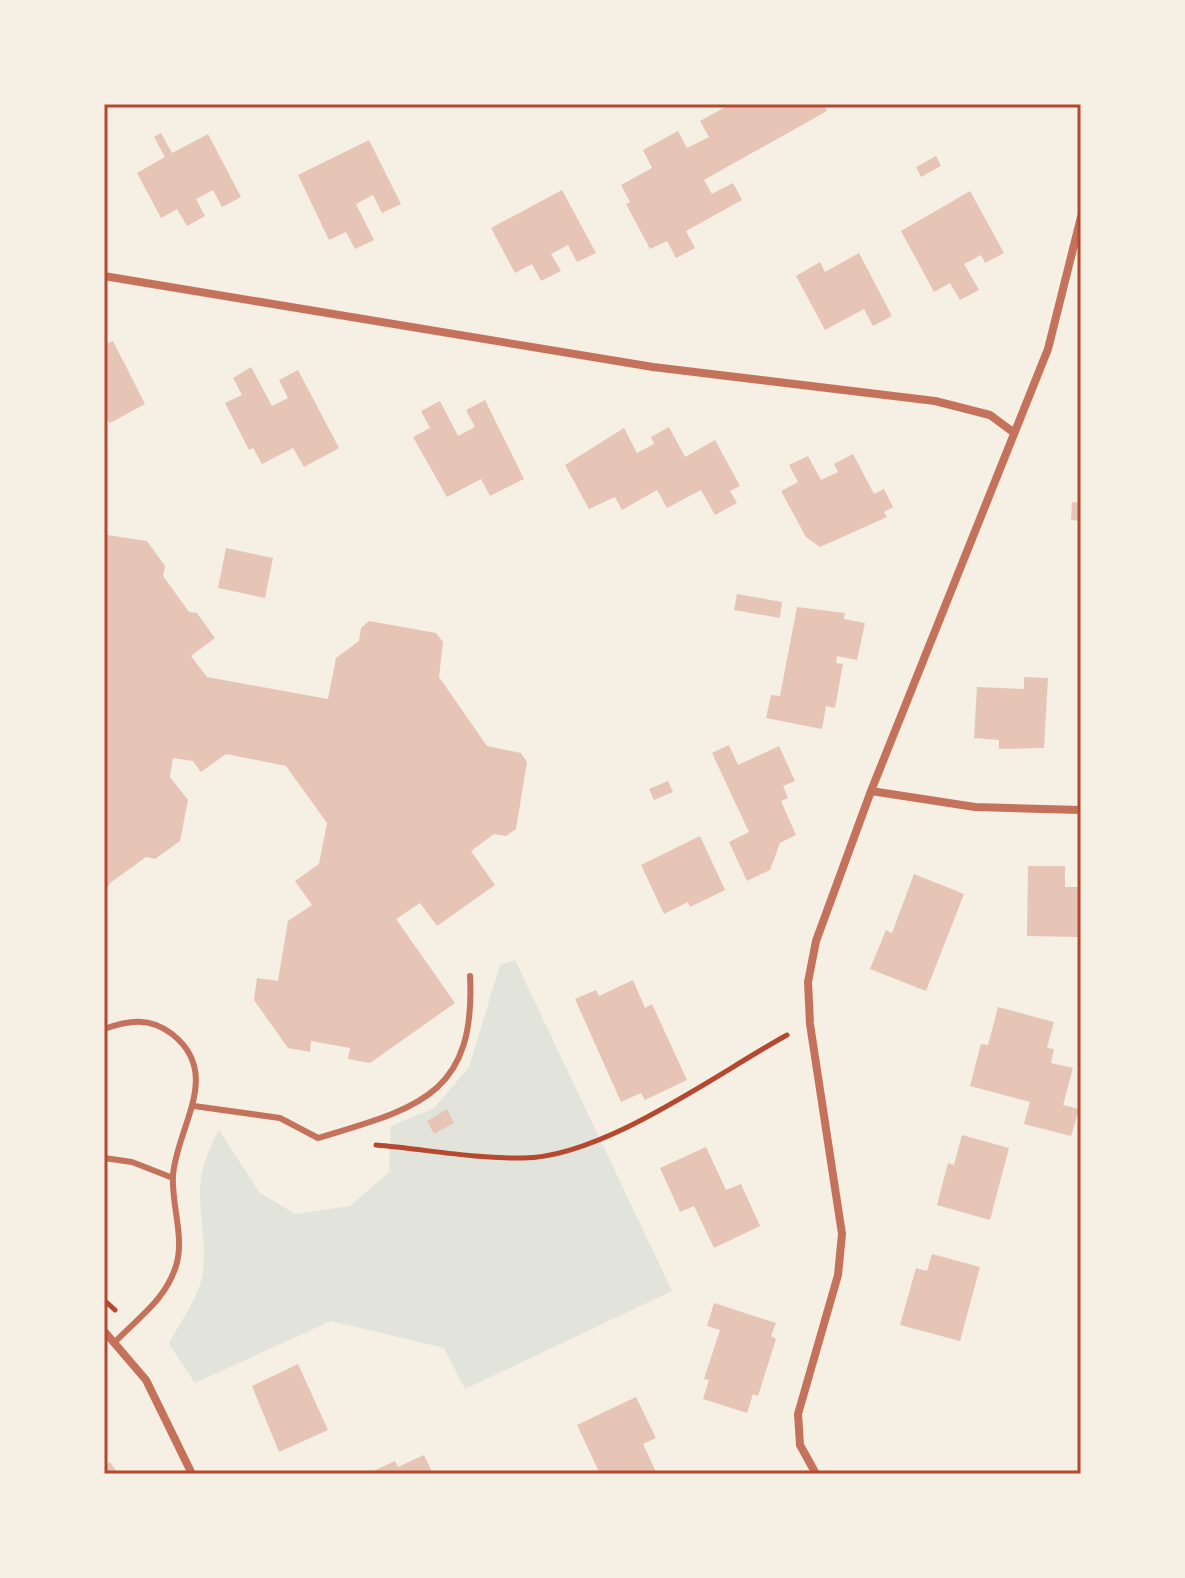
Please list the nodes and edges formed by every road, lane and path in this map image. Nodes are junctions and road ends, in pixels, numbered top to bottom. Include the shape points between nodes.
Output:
1 (1081, 217) edge
2 (104, 276) edge
3 (1013, 432) junction
4 (871, 791) junction
5 (1081, 810) edge
6 (470, 976) dead end
7 (810, 1024) junction
8 (104, 1029) edge
9 (194, 1106) junction
10 (366, 1144) dead end
11 (104, 1158) edge
12 (173, 1178) junction
13 (104, 1331) edge
14 (116, 1341) junction
15 (192, 1474) edge
16 (816, 1474) edge

1 - 3 street via 1048,349
2 - 3 street via 653,367 935,401 990,415
3 - 4 street
4 - 5 street via 975,807
4 - 7 street via 816,941 808,982
6 - 9 lane via 472,1012 459,1064 431,1094 405,1109 318,1138 280,1118
7 - 10 path via 739,1061 696,1091 560,1153 523,1158
7 - 16 street via 842,1234 838,1275 798,1414 800,1445
8 - 9 lane via 144,1020 186,1045 197,1070
9 - 12 lane via 176,1151
11 - 12 lane
12 - 14 lane via 177,1264 151,1310
13 - 14 street
14 - 15 street via 146,1380

